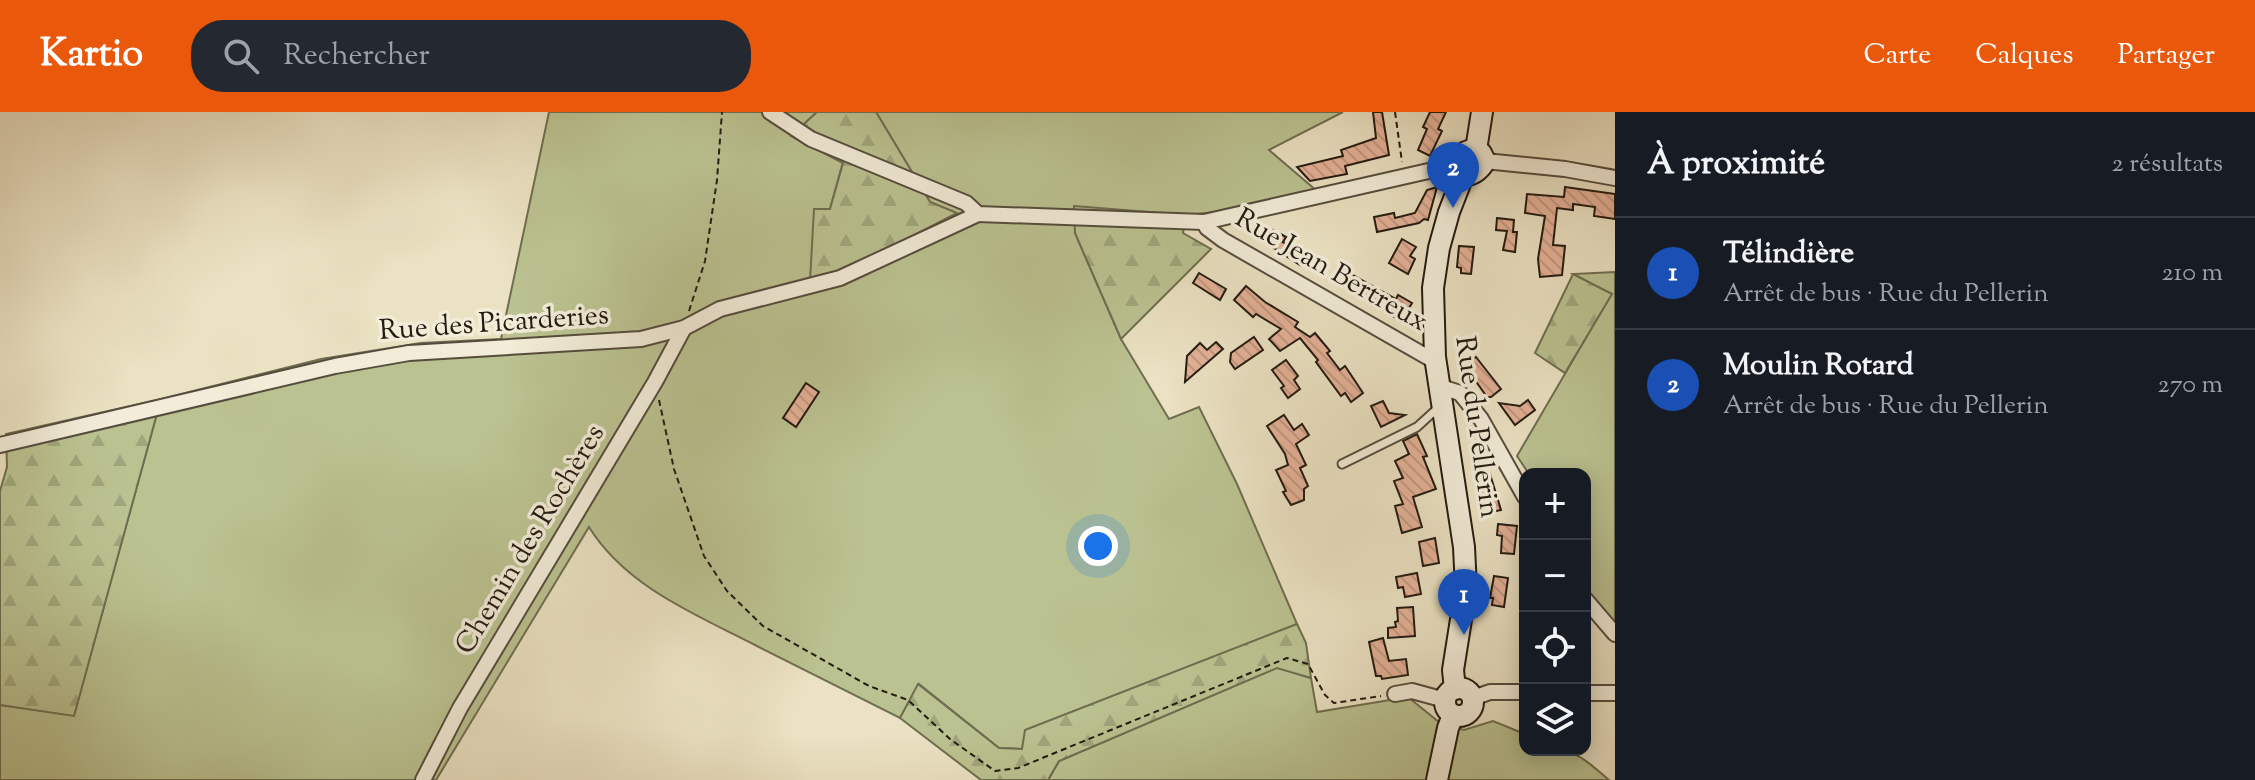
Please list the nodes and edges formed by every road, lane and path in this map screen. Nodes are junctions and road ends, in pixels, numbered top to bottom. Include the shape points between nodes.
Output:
1 (722, 112) edge
2 (770, 112) edge
3 (1395, 112) edge
4 (1482, 112) edge
5 (1480, 155) junction
6 (1459, 171) junction
7 (1404, 178) junction
8 (1615, 178) edge
9 (978, 214) junction
10 (1204, 222) junction
11 (684, 328) junction
12 (1435, 357) junction
13 (655, 382) junction
14 (1442, 395) junction
15 (0, 445) edge
16 (1342, 464) dead end
17 (1519, 486) edge
18 (1591, 606) edge
19 (1615, 634) edge
20 (1519, 692) edge
21 (1591, 693) edge
22 (1615, 693) edge
23 (1395, 694) joint
24 (1457, 700) junction
25 (423, 780) edge
26 (1437, 780) edge

1 - 11 path via 705,261
2 - 9 street via 811,139 966,203
3 - 7 path
4 - 5 main road
5 - 6 main road via 1481,168 1471,175
5 - 8 street
6 - 7 street
6 - 12 main road, Rue du Pellerin via 1433,288
7 - 10 street
9 - 10 street
9 - 11 street, Rue des Picarderies via 840,278 720,309
10 - 12 street, Rue Jean Bertreux via 1223,240
11 - 13 street, Chemin des Rochères
11 - 15 street, Rue des Picarderies via 641,339 409,353
12 - 14 main road, Rue du Pellerin
13 - 23 path via 674,469 704,556 727,591 763,626 869,686 908,700 995,771 1018,768 1287,658 1308,664 1334,703
13 - 25 street, Chemin des Rochères via 460,708
14 - 16 lane via 1417,427
14 - 17 street via 1460,393
14 - 24 main road, Rue du Pellerin via 1464,547 1466,588 1453,670
18 - 19 street
20 - 24 street
21 - 22 street
23 - 24 street via 1412,691
24 - 26 main road, Rue du Pellerin

